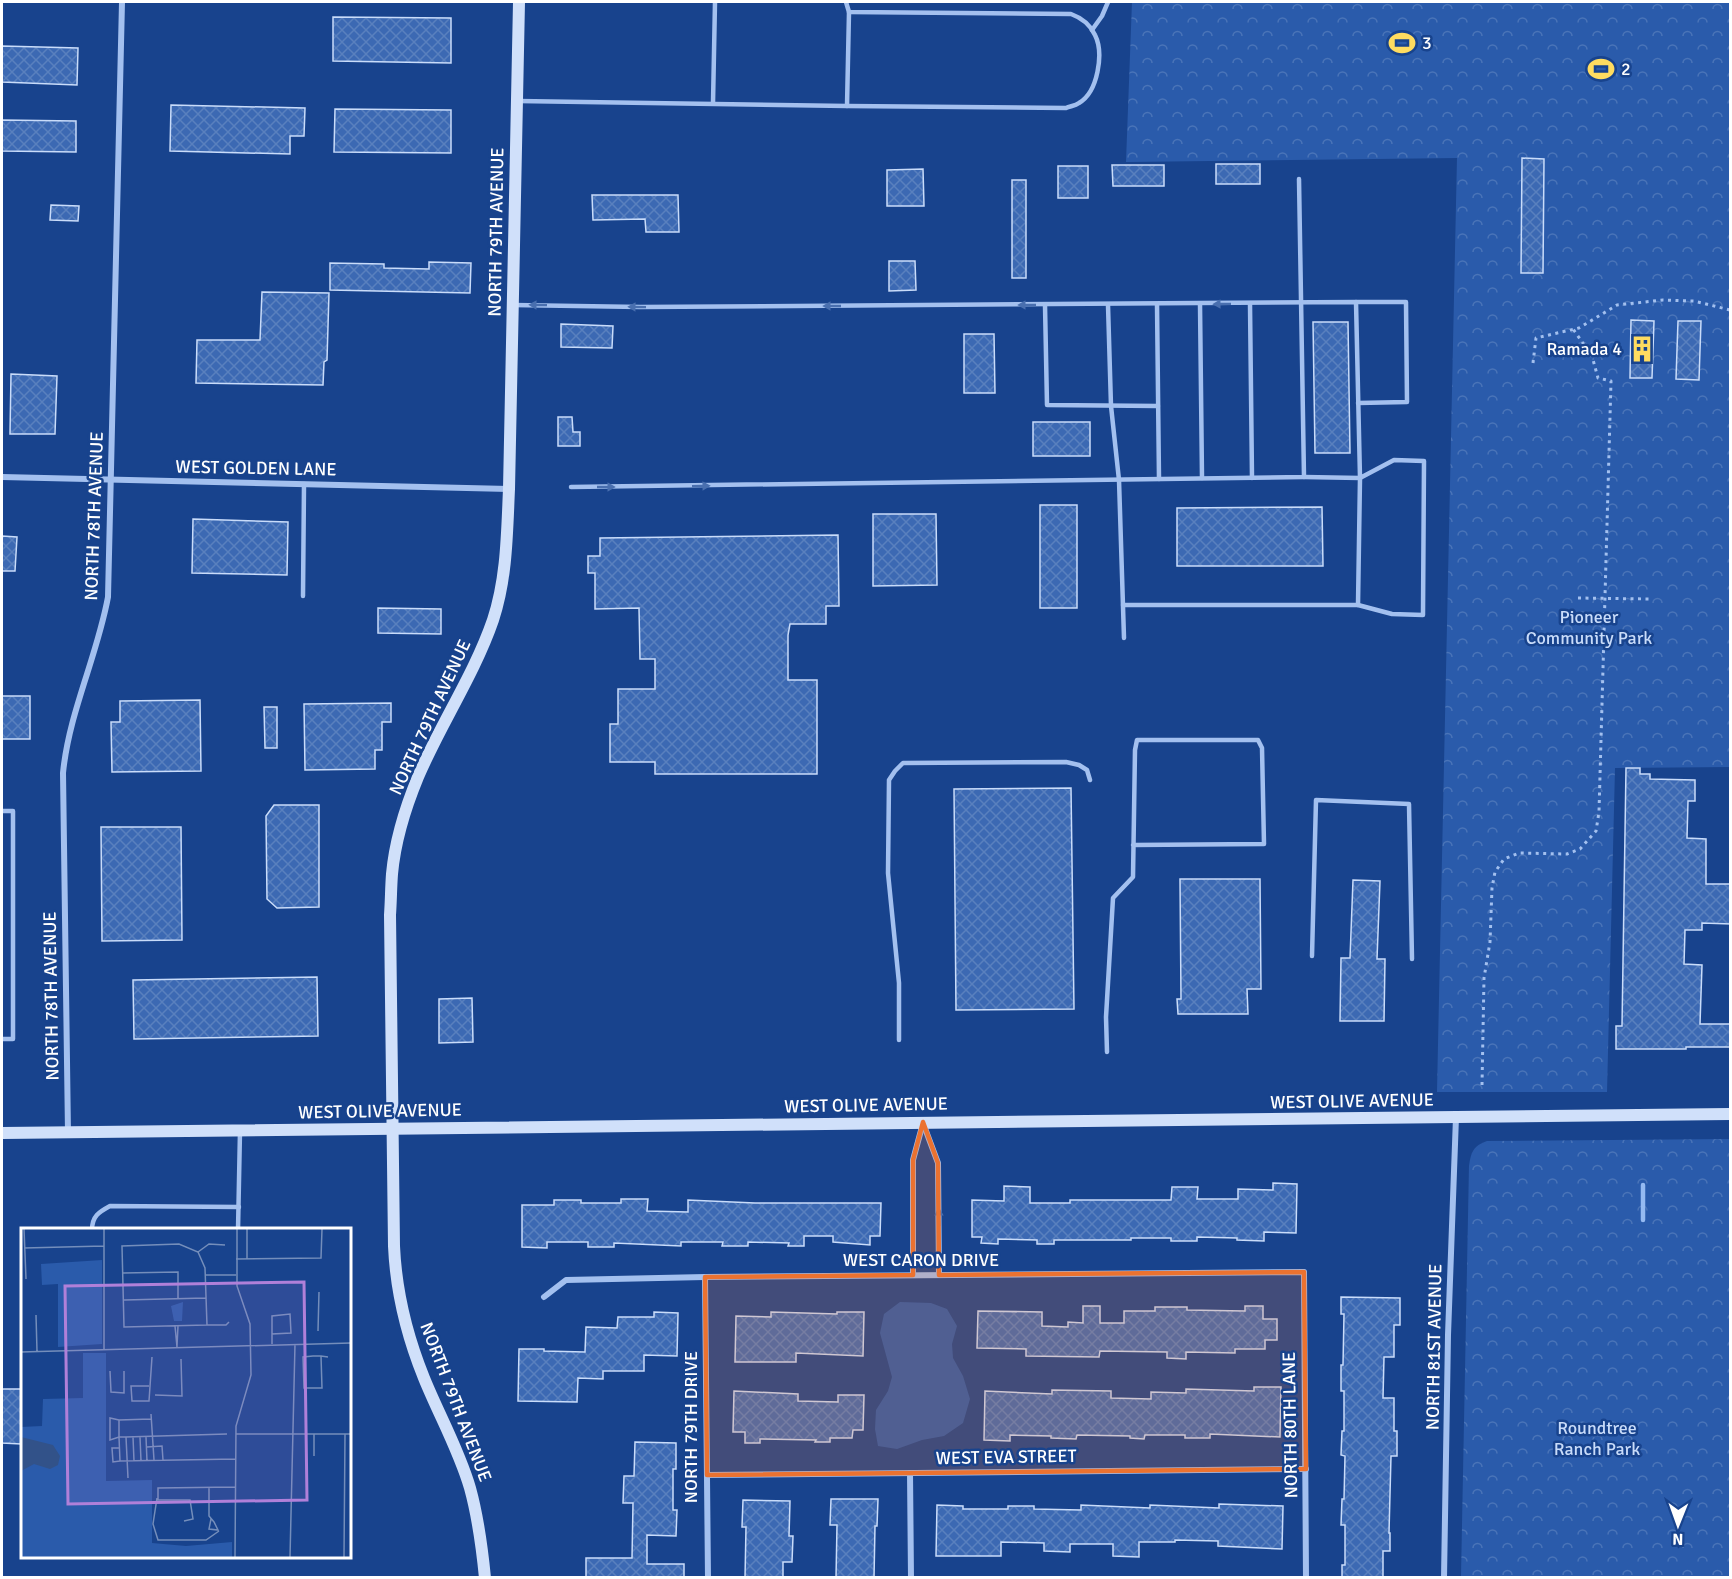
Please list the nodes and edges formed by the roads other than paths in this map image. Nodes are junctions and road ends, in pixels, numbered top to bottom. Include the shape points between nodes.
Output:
1 (122, 2) edge
2 (519, 2) edge
3 (715, 2) edge
4 (846, 2) edge
5 (1108, 2) edge
6 (849, 12) junction
7 (1092, 30) junction
8 (517, 101) junction
9 (713, 103) junction
10 (847, 106) junction
11 (1299, 179) dead end
12 (1356, 302) junction
13 (1301, 303) junction
14 (1108, 304) junction
15 (1157, 304) junction
16 (1200, 304) junction
17 (1250, 304) junction
18 (513, 305) junction
19 (1045, 305) junction
20 (1358, 402) junction
21 (1111, 406) junction
22 (1158, 406) junction
23 (2, 477) edge
24 (1304, 477) junction
25 (1202, 478) junction
26 (1252, 478) junction
27 (1360, 478) junction
28 (1159, 479) junction
29 (111, 480) junction
30 (1119, 480) junction
31 (304, 484) junction
32 (571, 488) dead end
33 (509, 489) junction
34 (303, 596) dead end
35 (1123, 605) junction
36 (1358, 605) junction
37 (1124, 638) dead end
38 (1090, 780) dead end
39 (2, 811) edge
40 (1133, 845) junction
41 (1312, 956) dead end
42 (1412, 959) dead end
43 (2, 1039) edge
44 (899, 1040) dead end
45 (1107, 1052) dead end
46 (1731, 1114) edge
47 (1456, 1117) junction
48 (923, 1122) junction
49 (393, 1128) junction
50 (240, 1131) junction
51 (2, 1133) edge
52 (68, 1133) junction
53 (239, 1207) junction
54 (92, 1228) edge
55 (238, 1228) edge
56 (1304, 1272) joint
57 (913, 1275) junction
58 (939, 1275) junction
59 (705, 1277) junction
60 (544, 1298) dead end
61 (1306, 1469) junction
62 (910, 1473) junction
63 (707, 1475) junction
64 (485, 1578) edge
65 (708, 1578) edge
66 (911, 1578) edge
67 (1306, 1578) edge
68 (1444, 1578) edge

1 - 29 street, NORTH 78TH AVENUE
2 - 8 main road, NORTH 79TH AVENUE
3 - 9 lane
4 - 6 lane
5 - 7 lane
6 - 7 lane via 1071,14 1088,23
6 - 10 lane
7 - 10 lane via 1098,42 1098,75 1088,96 1066,108
8 - 9 lane
8 - 18 main road, NORTH 79TH AVENUE
9 - 10 lane
11 - 13 lane
12 - 13 lane
12 - 20 lane
12 - 20 lane via 1406,302 1407,402
13 - 17 lane
13 - 24 lane
14 - 15 lane
14 - 19 lane
14 - 21 lane
15 - 16 lane
15 - 22 lane
17 -> 16 lane
16 - 25 lane
17 - 26 lane
19 -> 18 lane
18 - 33 main road, NORTH 79TH AVENUE
19 - 21 lane via 1047,405
20 - 27 lane
21 - 22 lane
21 - 30 lane
22 - 28 lane
23 - 29 street, WEST GOLDEN LANE
24 - 26 lane
24 - 27 lane
25 - 26 lane
25 - 28 lane
27 - 36 lane
27 - 36 lane via 1394,460 1424,461 1423,615 1392,614
28 - 30 lane
29 - 31 street, WEST GOLDEN LANE
29 - 52 street, NORTH 78TH AVENUE via 108,597 70,726 63,773
32 -> 30 lane
30 - 35 lane
31 - 33 street, WEST GOLDEN LANE
31 - 34 lane
33 - 49 main road, NORTH 79TH AVENUE via 506,556 494,617 418,777 394,861 390,915
35 - 36 lane
35 - 37 lane
38 - 44 lane via 1087,770 1066,762 903,763 895,771 889,780 888,873
39 - 43 lane via 13,811 13,1039
40 - 40 lane via 1137,740 1258,740 1262,748 1264,844
40 - 45 lane via 1133,877 1113,898
41 - 42 lane via 1316,800 1409,804
46 - 47 main road, WEST OLIVE AVENUE
47 - 48 main road, WEST OLIVE AVENUE
47 - 68 street, NORTH 81ST AVENUE
48 - 49 main road, WEST OLIVE AVENUE
48 - 57 street via 913,1160
58 -> 48 street via 938,1163
49 - 50 main road, WEST OLIVE AVENUE
49 - 64 main road, NORTH 79TH AVENUE via 397,1281 411,1343 470,1488
50 - 52 main road, WEST OLIVE AVENUE
50 - 53 lane
51 - 52 main road, WEST OLIVE AVENUE
53 - 54 lane via 110,1206 98,1212
53 - 55 lane
56 - 58 street, WEST CARON DRIVE
56 - 61 street, NORTH 80TH LANE
57 - 58 street, WEST CARON DRIVE
57 - 59 street, WEST CARON DRIVE
59 - 60 street, WEST CARON DRIVE via 566,1280
59 - 63 street, NORTH 79TH DRIVE
61 - 62 street, WEST EVA STREET
61 - 67 street, NORTH 80TH LANE
62 - 63 street, WEST EVA STREET
62 - 66 street
63 - 65 street, NORTH 79TH DRIVE

